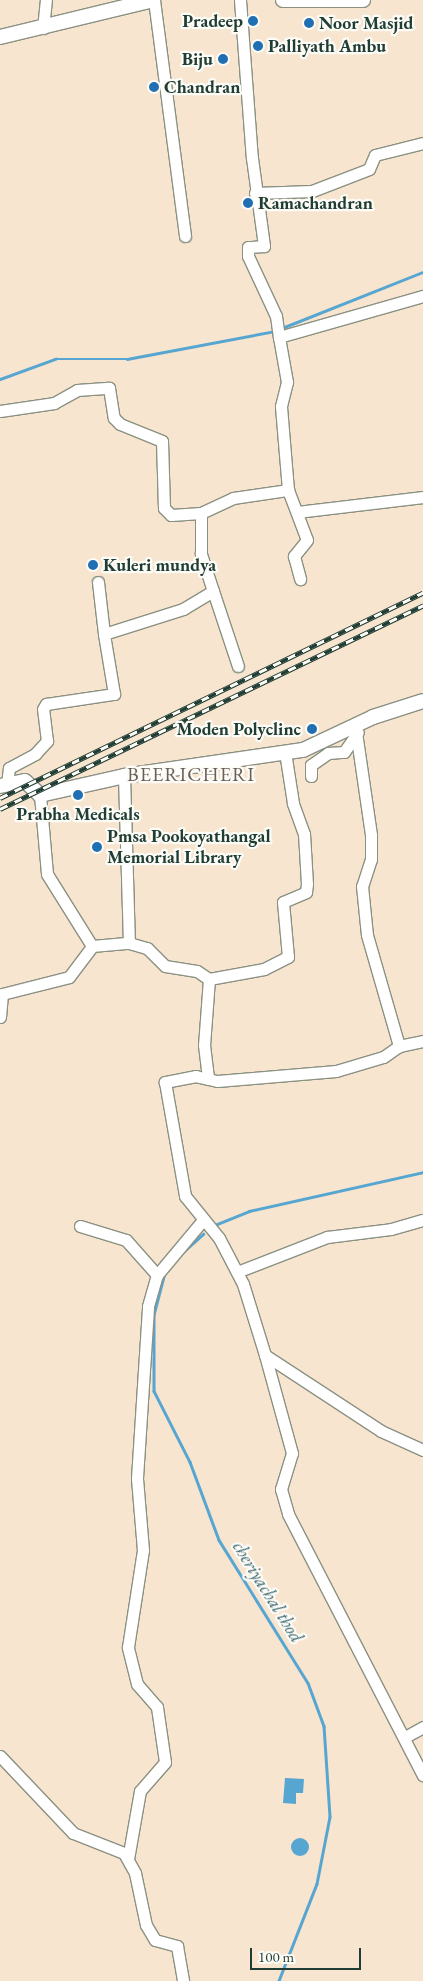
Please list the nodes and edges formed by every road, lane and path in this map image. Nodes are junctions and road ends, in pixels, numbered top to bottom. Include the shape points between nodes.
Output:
1 (46, 0) edge
2 (154, 0) edge
3 (240, 0) edge
4 (283, 0) edge
5 (362, 0) edge
6 (43, 28) junction
7 (0, 37) edge
8 (423, 143) edge
9 (255, 193) junction
10 (185, 236) dead end
11 (423, 296) edge
12 (278, 332) junction
13 (0, 411) edge
14 (288, 490) junction
15 (423, 498) edge
16 (297, 512) junction
17 (202, 513) junction
18 (300, 580) dead end
19 (98, 582) dead end
20 (213, 591) junction
21 (104, 634) junction
22 (238, 666) dead end
23 (423, 701) edge
24 (360, 726) junction
25 (286, 752) junction
26 (124, 776) junction
27 (311, 776) dead end
28 (4, 785) edge
29 (40, 795) junction
30 (130, 943) junction
31 (92, 946) junction
32 (209, 979) junction
33 (0, 1017) edge
34 (423, 1041) edge
35 (399, 1046) junction
36 (208, 1079) junction
37 (203, 1220) junction
38 (423, 1220) edge
39 (80, 1226) dead end
40 (237, 1272) junction
41 (157, 1275) junction
42 (265, 1355) junction
43 (423, 1450) edge
44 (423, 1727) edge
45 (404, 1737) junction
46 (0, 1756) edge
47 (423, 1775) edge
48 (128, 1859) junction
49 (183, 1980) edge

1 - 6 street
2 - 6 main road
2 - 10 street
3 - 9 street
4 - 5 main road
6 - 7 main road
8 - 9 street via 380,153 369,169 312,192
9 - 12 street via 264,246 248,248 248,256
11 - 12 street
12 - 14 street via 287,382 281,406
13 - 17 street via 54,403 77,390 109,388 114,418 120,424 162,441 164,508 171,515
14 - 16 street
14 - 17 street via 233,498
15 - 16 street
16 - 18 street via 307,540 294,556
17 - 20 street via 201,553
19 - 21 street
20 - 21 street via 183,609
20 - 22 street
21 - 28 street via 114,694 46,704 42,709 47,741 35,754 9,768
23 - 24 main road
24 - 25 main road via 303,750
24 - 27 street via 344,752 328,753 310,765
24 - 35 street via 371,835 371,859 362,886 367,935
25 - 26 main road
25 - 32 street via 293,803 304,834 307,884 306,892 283,902 288,957 264,969
26 - 29 main road
26 - 30 street
28 - 29 main road via 25,781
29 - 31 street via 50,884
30 - 31 street
30 - 32 street via 147,948 165,966 197,971
31 - 33 street via 69,977 2,994
32 - 36 street via 204,1045
34 - 35 street
35 - 36 street via 383,1057 336,1071
36 - 37 street via 186,1076 165,1082 185,1196
37 - 40 street via 219,1238
37 - 41 street
38 - 40 street via 391,1229 327,1237
39 - 41 street via 126,1240
40 - 42 street
41 - 48 street via 148,1306 142,1361 138,1478 142,1550 128,1648 138,1684 157,1707 165,1762 140,1791
42 - 43 street via 381,1430
42 - 45 street via 292,1453 281,1489 288,1514
44 - 45 street
45 - 47 street
46 - 48 street via 73,1834 124,1853
48 - 49 street via 146,1925 155,1940 177,1946

